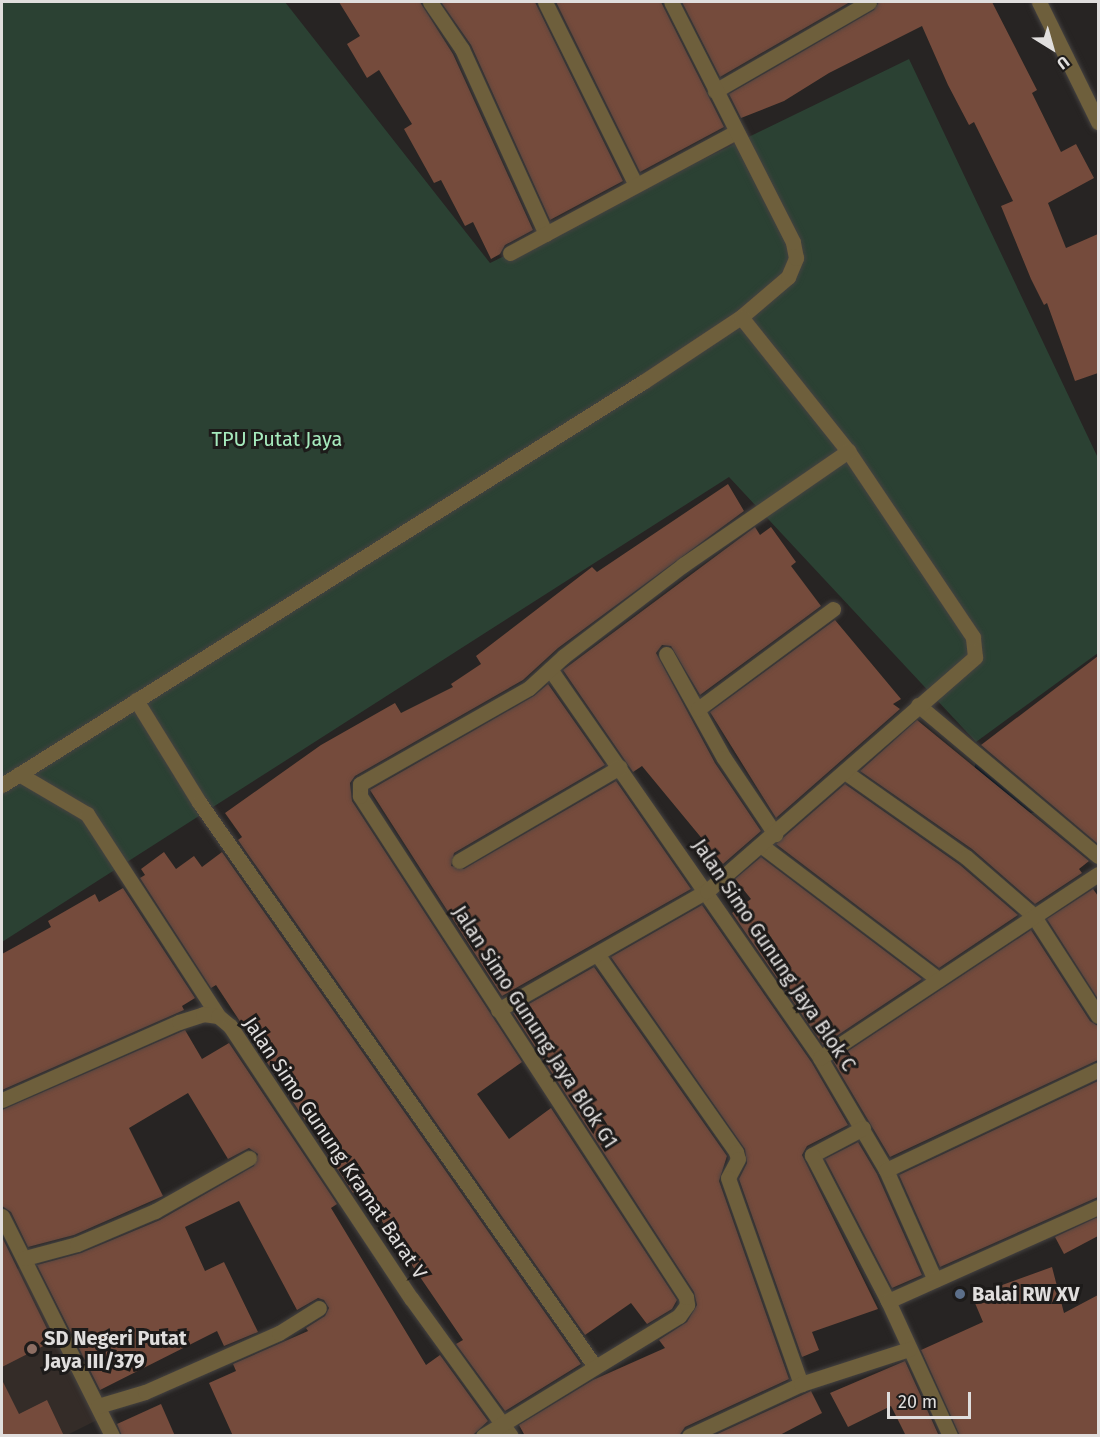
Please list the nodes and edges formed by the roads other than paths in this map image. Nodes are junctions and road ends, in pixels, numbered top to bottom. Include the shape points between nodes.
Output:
1 (430, 2) edge
2 (545, 2) edge
3 (671, 2) edge
4 (869, 2) edge
5 (1039, 2) edge
6 (715, 91) junction
7 (1098, 122) edge
8 (736, 132) junction
9 (636, 185) junction
10 (546, 234) junction
11 (510, 253) dead end
12 (741, 317) junction
13 (848, 451) junction
14 (833, 609) dead end
15 (666, 654) dead end
16 (550, 669) junction
17 (136, 700) junction
18 (918, 705) junction
19 (698, 709) junction
20 (620, 767) junction
21 (845, 772) junction
22 (18, 774) junction
23 (2, 785) edge
24 (775, 834) junction
25 (762, 846) junction
26 (1098, 856) edge
27 (459, 861) dead end
28 (1098, 874) edge
29 (707, 891) junction
30 (1033, 915) junction
31 (597, 954) junction
32 (938, 979) junction
33 (498, 1010) junction
34 (218, 1016) junction
35 (1098, 1016) edge
36 (820, 1058) junction
37 (1098, 1070) edge
38 (2, 1100) edge
39 (863, 1128) junction
40 (249, 1158) dead end
41 (886, 1170) junction
42 (1098, 1207) edge
43 (2, 1216) edge
44 (25, 1258) junction
45 (935, 1280) junction
46 (888, 1301) junction
47 (319, 1308) dead end
48 (909, 1349) junction
49 (594, 1365) junction
50 (801, 1384) junction
51 (98, 1406) junction
52 (508, 1430) edge
53 (112, 1436) edge
54 (483, 1436) edge
55 (689, 1436) edge
56 (950, 1436) edge

1 - 10 street via 462,50
2 - 9 street
3 - 6 street
4 - 6 street
5 - 7 street
6 - 8 street
8 - 9 street
8 - 12 street via 793,242 796,258 788,277
9 - 10 street
10 - 11 street
12 - 13 street
12 - 17 street
13 - 16 street via 683,565
13 - 18 street via 973,637 975,657
14 - 19 street
15 - 19 street
16 - 20 street, Jalan Simo Gunung Jaya Blok C
16 - 33 street, Jalan Simo Gunung Jaya Blok G1 via 530,688 363,779 360,796
17 - 22 street
17 - 49 street via 199,802
18 - 21 street
18 - 26 street
19 - 24 street via 724,758
20 - 27 street
20 - 29 street, Jalan Simo Gunung Jaya Blok C
21 - 24 street
21 - 30 street via 966,857
22 - 23 street
22 - 34 street via 87,814
24 - 25 street
25 - 29 street
25 - 32 street
28 - 30 street
29 - 31 street
29 - 36 street, Jalan Simo Gunung Jaya Blok C
30 - 32 street
30 - 35 street
31 - 33 street
31 - 50 street via 736,1152 738,1159 728,1178
32 - 36 street
33 - 49 street, Jalan Simo Gunung Jaya Blok G1 via 686,1297 687,1305 679,1316
34 - 38 street, Jalan Simo Gunung Kramat Barat V via 203,1014 178,1022
34 - 52 street, Jalan Simo Gunung Kramat Barat V via 230,1026 411,1298
36 - 39 street, Jalan Simo Gunung Jaya Blok C
37 - 41 street
39 - 41 street, Jalan Simo Gunung Jaya Blok C
39 - 46 street via 812,1155
40 - 44 street via 155,1211 77,1244
41 - 45 street, Jalan Simo Gunung Jaya Blok C
42 - 45 street
43 - 44 street
44 - 51 street
45 - 46 street
46 - 48 street
47 - 51 street via 279,1333 145,1392
48 - 50 street
48 - 56 street
49 - 52 street
50 - 55 street
51 - 53 street
52 - 54 street

